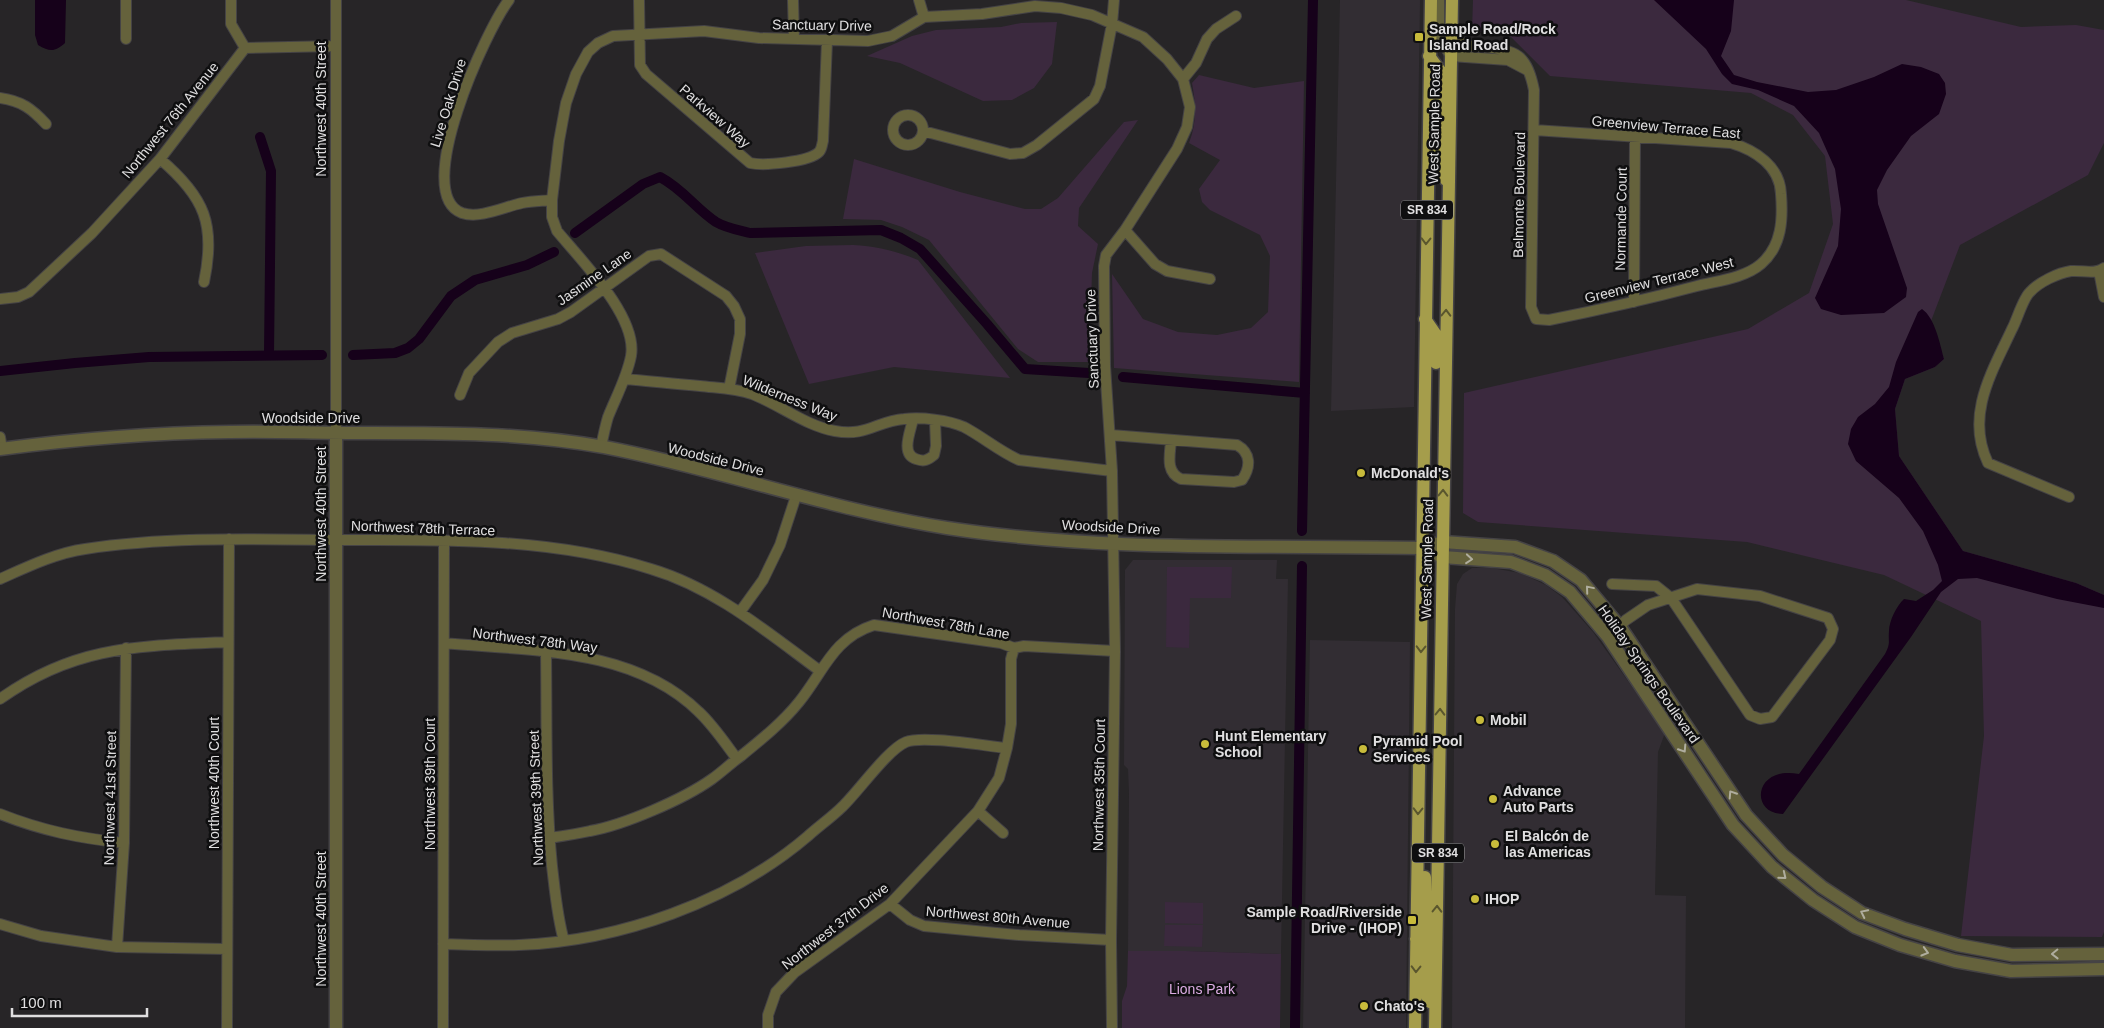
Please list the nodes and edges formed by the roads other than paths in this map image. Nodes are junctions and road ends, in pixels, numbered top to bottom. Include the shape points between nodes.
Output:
1 (126, 0) edge
2 (231, 0) edge
3 (336, 0) edge
4 (508, 0) edge
5 (639, 0) edge
6 (793, 0) edge
7 (919, 0) edge
8 (1114, 0) edge
9 (1430, 0) edge
10 (1439, 0) edge
11 (1452, 0) edge
12 (1236, 16) dead end
13 (924, 18) junction
14 (1112, 24) junction
15 (1451, 34) junction
16 (639, 35) junction
17 (794, 38) junction
18 (126, 39) dead end
19 (828, 41) junction
20 (336, 46) junction
21 (246, 48) junction
22 (1429, 56) junction
23 (1451, 56) junction
24 (1528, 71) junction
25 (1183, 79) junction
26 (0, 98) edge
27 (46, 124) dead end
28 (923, 130) dead end
29 (1534, 130) junction
30 (1636, 136) junction
31 (160, 159) junction
32 (1448, 185) junction
33 (552, 200) junction
34 (1783, 213) joint
35 (1125, 230) junction
36 (2102, 269) edge
37 (1210, 279) dead end
38 (204, 282) dead end
39 (605, 289) junction
40 (2104, 297) edge
41 (0, 299) edge
42 (1634, 302) junction
43 (1425, 319) junction
44 (1536, 319) joint
45 (624, 379) junction
46 (1444, 383) junction
47 (729, 389) junction
48 (460, 395) dead end
49 (913, 419) junction
50 (935, 421) junction
51 (336, 433) junction
52 (1111, 435) junction
53 (1171, 440) junction
54 (1, 445) edge
55 (601, 447) junction
56 (1112, 471) junction
57 (796, 496) junction
58 (2069, 497) dead end
59 (229, 539) junction
60 (335, 540) junction
61 (444, 540) junction
62 (1443, 542) junction
63 (1113, 543) junction
64 (1422, 548) junction
65 (1443, 557) junction
66 (0, 579) edge
67 (1612, 584) dead end
68 (1671, 598) junction
69 (740, 612) junction
70 (1620, 626) junction
71 (1608, 637) junction
72 (228, 642) junction
73 (444, 643) junction
74 (126, 648) junction
75 (1014, 648) junction
76 (1115, 651) junction
77 (546, 652) junction
78 (820, 671) junction
79 (0, 699) edge
80 (1684, 722) junction
81 (1672, 732) junction
82 (1007, 748) junction
83 (737, 760) junction
84 (978, 811) junction
85 (0, 814) edge
86 (1746, 815) junction
87 (1733, 825) junction
88 (1003, 833) dead end
89 (549, 838) junction
90 (124, 843) junction
91 (1418, 851) junction
92 (890, 904) junction
93 (0, 924) edge
94 (1416, 939) junction
95 (1111, 940) junction
96 (564, 941) junction
97 (443, 944) junction
98 (1436, 946) junction
99 (117, 947) junction
100 (227, 949) junction
101 (2104, 954) edge
102 (2104, 969) edge
103 (1436, 1010) junction
104 (227, 1028) edge
105 (336, 1028) edge
106 (443, 1028) edge
107 (768, 1028) edge
108 (1112, 1028) edge
109 (1415, 1028) edge
110 (1435, 1028) edge

1 - 18 street
2 - 21 street via 231,24
3 - 20 street, Northwest 40th Street
4 - 33 street, Live Oak Drive via 477,57 460,104 446,152 446,193 460,213 472,215 522,203
5 - 16 street
6 - 17 street
7 - 13 street
8 - 14 street
9 - 22 main road, West Sample Road / SR 834
10 - 23 street via 1439,38
11 - 15 main road, West Sample Road / SR 834
12 - 25 street via 1207,39 1196,63
13 - 14 street, Sanctuary Drive via 1035,6 1092,15
13 - 19 street, Sanctuary Drive via 892,36 876,40
14 - 25 street, Sanctuary Drive via 1143,37
14 - 28 street via 1100,86 1094,99 1023,153 1010,154
15 - 23 main road, West Sample Road / SR 834
15 - 24 street, Belmonte Boulevard via 1465,45 1515,52
16 - 17 street, Sanctuary Drive via 704,31 759,38
16 - 19 street, Parkview Way via 640,65 646,74 741,157 761,165 811,157 820,151
16 - 33 street, Sanctuary Drive via 613,36 598,43 588,52 576,74 566,103
17 - 19 street, Sanctuary Drive
20 - 21 street
20 - 51 street, Northwest 40th Street
21 - 31 street, Northwest 76th Avenue
22 - 32 main road via 1441,72 1438,161
22 -> 43 main road, West Sample Road / SR 834
23 - 24 street via 1508,60
23 - 32 main road, West Sample Road / SR 834
24 - 29 street, Belmonte Boulevard via 1534,90
25 - 35 street, Sanctuary Drive via 1190,107 1187,127 1177,149
26 - 27 street via 32,109
29 - 30 street, Greenview Terrace East
29 - 44 street, Belmonte Boulevard via 1531,307
30 - 34 street, Greenview Terrace East via 1747,148 1763,158 1775,174 1781,189
30 - 42 street, Normande Court
31 - 38 street via 191,189 205,216 209,247
31 - 41 street, Northwest 76th Avenue via 92,233 29,292
46 -> 32 main road, West Sample Road / SR 834
33 - 39 street, Sanctuary Drive via 552,217 557,231
34 - 42 street, Greenview Terrace West via 1774,247 1761,264 1741,275
35 - 37 street via 1155,264 1167,271
35 - 52 street, Sanctuary Drive via 1106,255 1104,266 1105,366
36 - 40 street
36 - 58 street via 2070,271 2050,278 2029,292 1984,389 1980,412 1981,448 1988,462
39 - 45 street, Sanctuary Drive via 615,301 631,337 631,355
39 - 47 street, Jasmine Lane via 649,256 661,254 726,296 740,319
39 - 48 street, Jasmine Lane via 558,319 512,333 498,342 469,373
42 - 44 street, Greenview Terrace West via 1549,320
43 - 46 main road via 1436,334 1436,373
43 - 64 main road, West Sample Road / SR 834
45 - 47 street, Wilderness Way
45 - 55 street, Sanctuary Drive
62 -> 46 main road, West Sample Road / SR 834
47 - 49 street, Wilderness Way via 750,394 833,431 867,431 887,422
49 - 50 street, Wilderness Way
49 - 50 street via 908,452 912,458 921,461 934,455
50 - 56 street, Wilderness Way via 963,427 1019,460
51 - 54 street, Woodside Drive via 117,436
51 - 55 street, Woodside Drive via 466,434
51 - 60 street, Northwest 40th Street
52 - 53 street
52 - 56 street, Sanctuary Drive
53 - 53 street via 1237,445 1245,450 1248,457 1247,472 1242,480 1234,482 1181,480 1170,468
55 - 57 street, Woodside Drive via 676,463
56 - 63 street, Sanctuary Drive
57 - 63 street, Woodside Drive via 947,528 1029,538
57 - 69 street via 780,545 763,580
59 - 60 street, Northwest 78th Terrace
59 - 66 street, Northwest 78th Terrace via 83,549
59 - 72 street, Northwest 40th Court
60 - 61 street, Northwest 78th Terrace
60 - 105 street, Northwest 40th Street
61 - 69 street, Northwest 78th Terrace via 543,548 610,558 697,586
61 - 73 street, Northwest 39th Court
62 - 64 street, Holiday Springs Boulevard
62 - 65 main road, West Sample Road / SR 834
70 -> 62 street, Holiday Springs Boulevard via 1581,580 1553,561 1515,547
63 - 64 street, Woodside Drive
63 - 76 street, Northwest 35th Court
64 - 65 street, Holiday Springs Boulevard
64 -> 91 main road, West Sample Road / SR 834
65 -> 71 street, Holiday Springs Boulevard via 1511,562 1546,575 1570,592
98 -> 65 main road, West Sample Road / SR 834
67 - 68 street via 1656,586
68 - 68 street via 1750,715 1760,719 1772,717 1830,640 1833,629 1828,618 1760,596 1697,589
68 - 70 street via 1648,605
69 - 78 street, Northwest 78th Terrace
70 - 71 street
70 - 80 street, Holiday Springs Boulevard
71 - 81 street, Holiday Springs Boulevard
72 - 74 street
72 - 100 street, Northwest 40th Court
73 - 77 street, Northwest 78th Way
73 - 97 street, Northwest 39th Court
74 - 79 street via 92,654 58,666 24,682
74 - 90 street, Northwest 41st Street
75 - 76 street, Northwest 78th Lane
75 - 78 street, Northwest 78th Lane via 874,624 844,640
75 - 82 street, Northwest 37th Drive
76 - 95 street, Northwest 35th Court
77 - 83 street, Northwest 78th Way via 625,667 656,680 699,712
77 - 89 street, Northwest 39th Street
78 - 83 street, Northwest 78th Lane via 799,702 768,735
80 - 81 street
86 -> 80 street, Holiday Springs Boulevard
81 -> 87 street, Holiday Springs Boulevard
82 - 84 street, Northwest 37th Drive via 999,778
82 - 96 street via 922,739 906,742 893,751 843,807 763,869 714,896 661,918
83 - 89 street, Northwest 78th Lane via 711,780 667,804 592,831
84 - 88 street
84 - 92 street, Northwest 37th Drive
85 - 90 street via 80,838
86 - 87 street
101 -> 86 street, Holiday Springs Boulevard via 2012,955 1958,945 1862,913 1822,887 1783,855
87 -> 102 street, Holiday Springs Boulevard via 1772,867 1813,900 1855,927 1882,938 1955,961 2011,971
89 - 96 street, Northwest 39th Street via 557,917
90 - 99 street, Northwest 41st Street
91 - 94 main road, West Sample Road / SR 834
91 - 98 main road via 1425,867 1426,932
92 - 95 street, Northwest 80th Avenue via 910,920 924,926
92 - 107 street, Northwest 37th Drive via 794,973 776,992 768,1015
93 - 99 street via 41,936
94 - 103 main road via 1427,953 1427,996
94 -> 109 main road, West Sample Road / SR 834
95 - 108 street, Northwest 35th Court
96 - 97 street via 520,945
97 - 106 street, Northwest 39th Court
98 - 103 main road, West Sample Road / SR 834
99 - 100 street
100 - 104 street, Northwest 40th Court
103 - 110 main road, West Sample Road / SR 834

